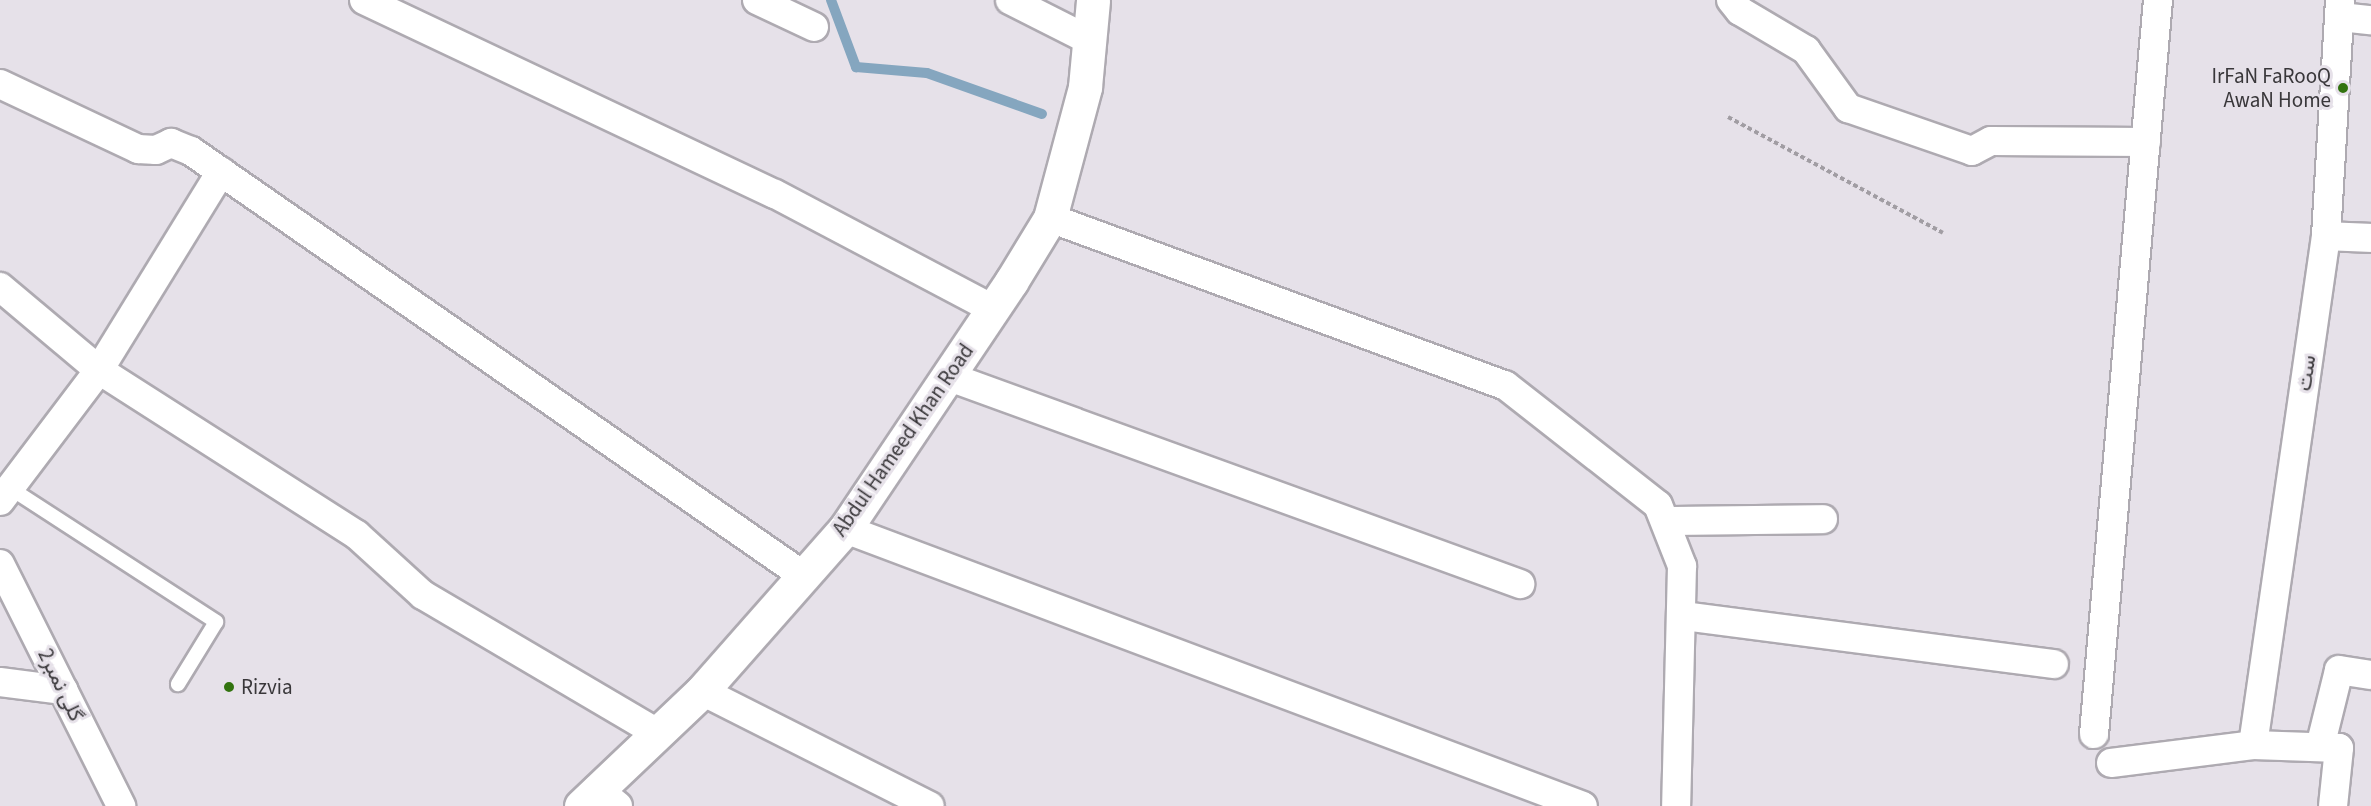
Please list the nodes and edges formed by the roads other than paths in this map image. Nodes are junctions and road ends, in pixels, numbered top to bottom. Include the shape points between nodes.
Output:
1 (364, 0) edge
2 (757, 0) edge
3 (1010, 0) edge
4 (1093, 0) edge
5 (1731, 0) edge
6 (2158, 0) edge
7 (2340, 9) edge
8 (2371, 20) edge
9 (814, 27) dead end
10 (1089, 40) junction
11 (0, 84) edge
12 (2146, 142) junction
13 (221, 172) junction
14 (1050, 218) junction
15 (2325, 236) junction
16 (2371, 238) edge
17 (0, 287) edge
18 (993, 309) junction
19 (99, 370) junction
20 (947, 375) junction
21 (5, 495) edge
22 (1823, 519) dead end
23 (1666, 521) junction
24 (844, 529) junction
25 (0, 564) edge
26 (801, 574) junction
27 (1520, 584) dead end
28 (1683, 616) junction
29 (2054, 664) dead end
30 (2371, 675) edge
31 (0, 682) edge
32 (178, 684) dead end
33 (63, 690) junction
34 (702, 691) junction
35 (657, 733) junction
36 (2094, 734) dead end
37 (2253, 745) junction
38 (2320, 747) junction
39 (2111, 763) dead end
40 (599, 800) edge
41 (121, 806) edge
42 (930, 806) edge
43 (1583, 806) edge
44 (1676, 806) edge
45 (2333, 806) edge

1 - 18 street via 775,194
2 - 9 street
3 - 10 street
4 - 10 main road, Abdul Hameed Khan Road
5 - 12 street via 1740,11 1806,50 1848,108 1972,151 1991,141
6 - 12 street
7 - 8 street
7 - 15 street, ست
10 - 14 main road, Abdul Hameed Khan Road via 1084,87
11 - 13 street via 138,149 180,145
12 - 36 street
13 - 19 street
13 - 26 street
14 - 18 main road, Abdul Hameed Khan Road
14 - 23 street via 1505,385 1631,481 1658,505
15 - 16 street
15 - 37 street, ست
17 - 19 street
18 - 20 main road, Abdul Hameed Khan Road
19 - 21 street
19 - 35 street via 357,535 423,595
20 - 24 main road, Abdul Hameed Khan Road
20 - 27 street
21 - 32 lane via 216,622
22 - 23 street
23 - 28 street via 1682,566
24 - 26 main road, Abdul Hameed Khan Road
24 - 43 street
25 - 33 street, گلی نمبر2
26 - 34 main road, Abdul Hameed Khan Road
28 - 29 street
28 - 44 street
30 - 38 street via 2339,670
31 - 33 street
33 - 41 street, گلی نمبر2
34 - 35 main road, Abdul Hameed Khan Road
34 - 42 street
35 - 40 main road, Abdul Hameed Khan Road
37 - 38 street
37 - 39 street
38 - 45 street via 2339,748

